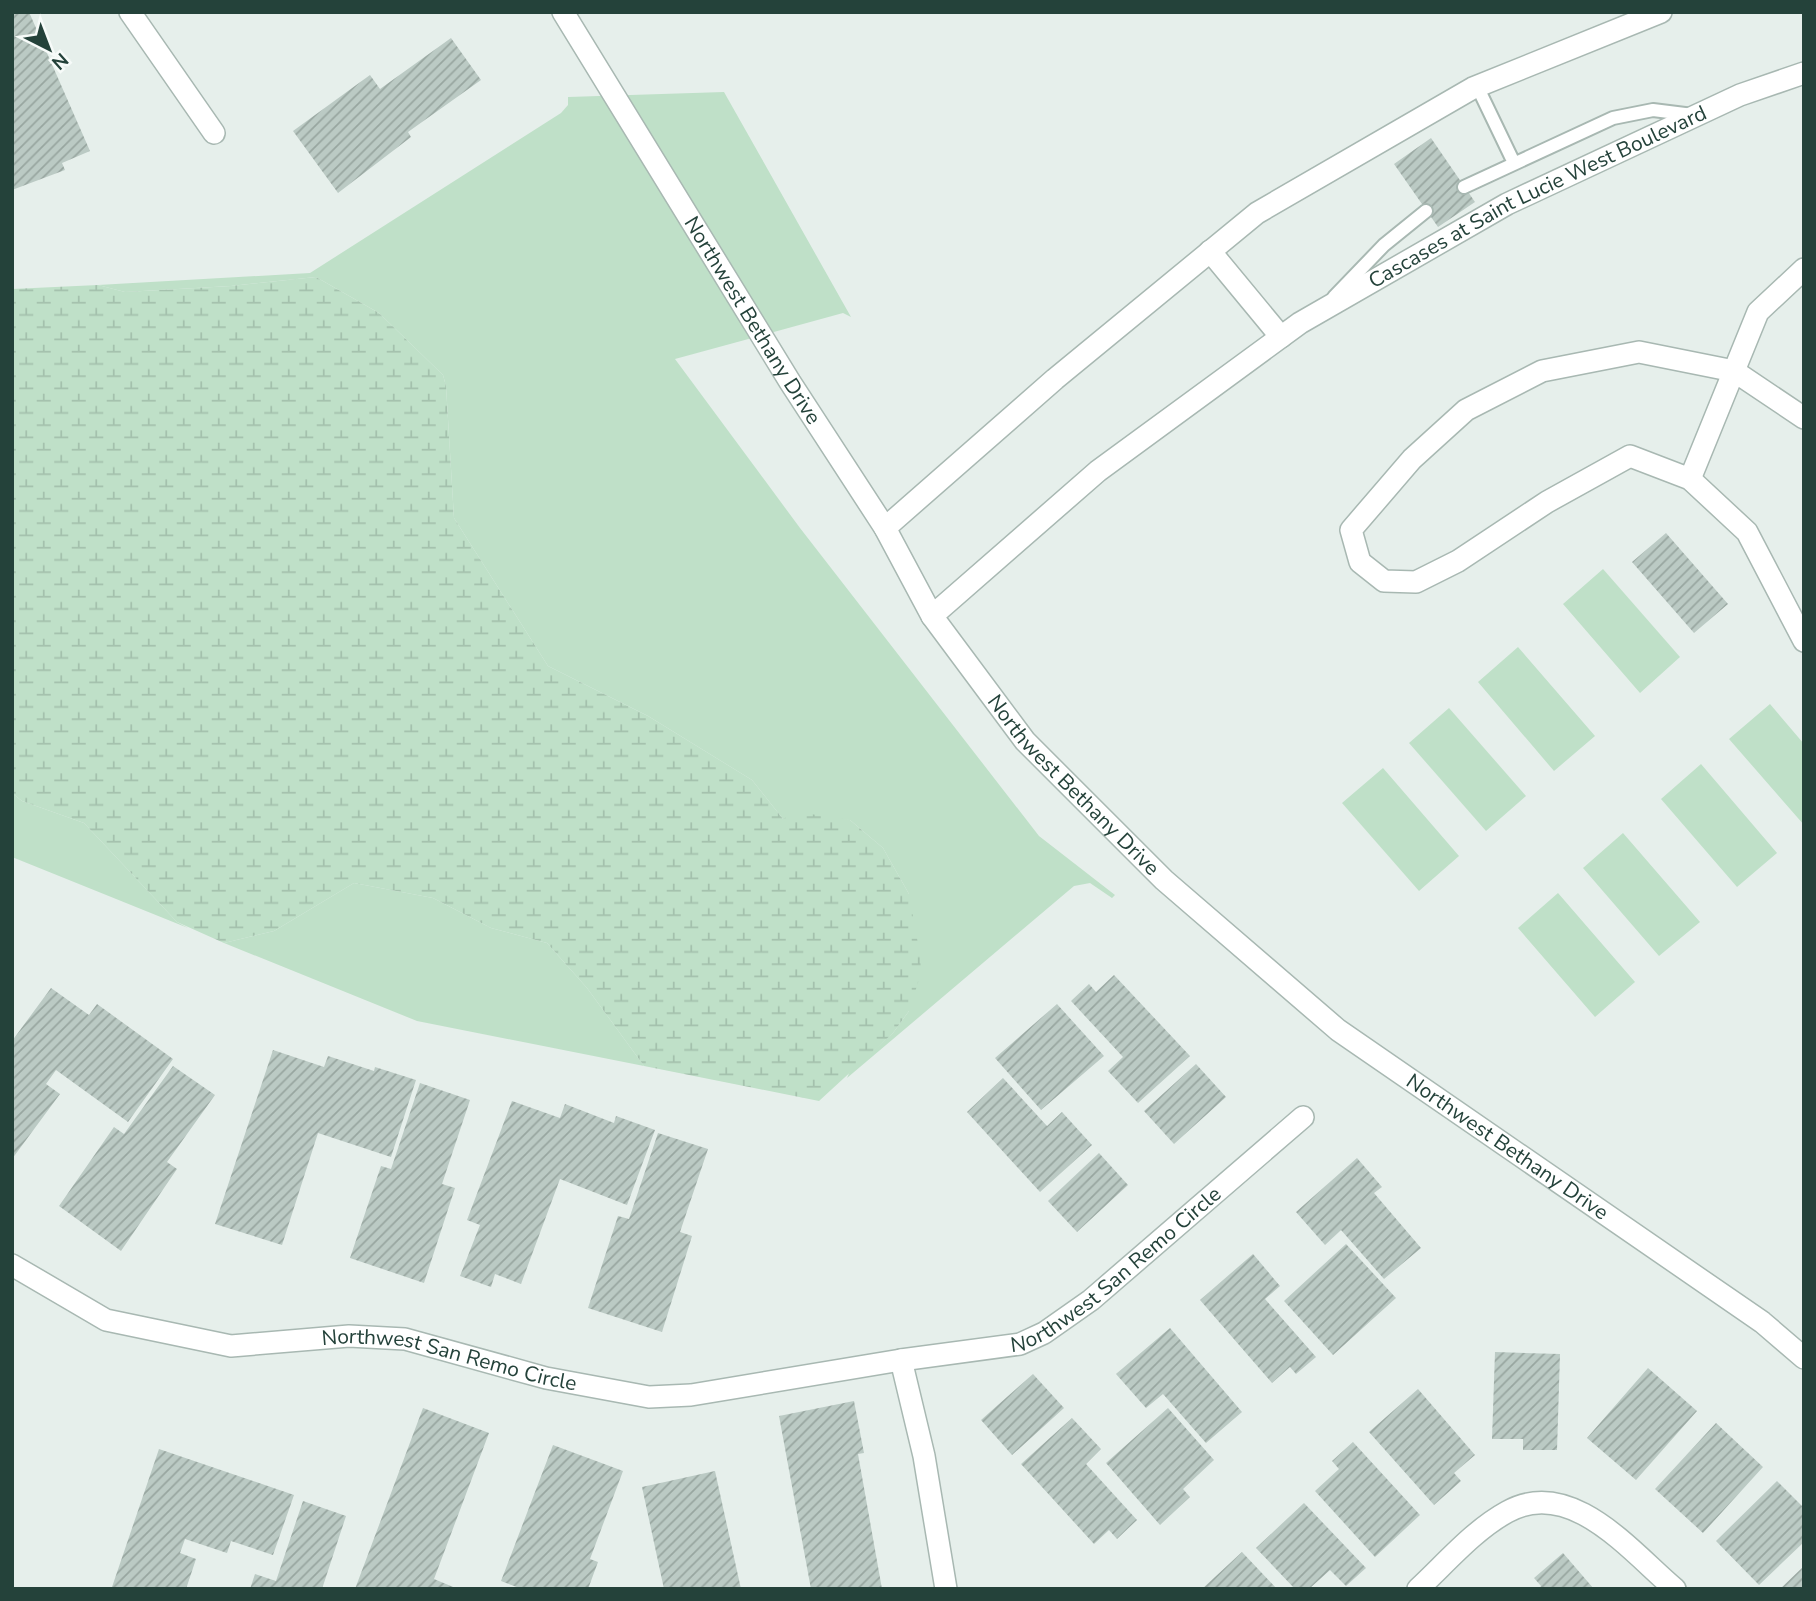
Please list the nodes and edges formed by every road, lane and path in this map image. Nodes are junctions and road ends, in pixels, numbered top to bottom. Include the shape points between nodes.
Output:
1 (130, 12) edge
2 (563, 12) edge
3 (1661, 12) edge
4 (1804, 73) edge
5 (1477, 86) junction
6 (1696, 116) junction
7 (214, 133) dead end
8 (1514, 163) junction
9 (1464, 187) dead end
10 (1426, 211) dead end
11 (1210, 251) junction
12 (1804, 269) edge
13 (1319, 312) junction
14 (1281, 337) junction
15 (1734, 371) junction
16 (1804, 418) edge
17 (1690, 479) junction
18 (885, 528) junction
19 (932, 616) junction
20 (1804, 641) edge
21 (1303, 1117) dead end
22 (12, 1265) edge
23 (1804, 1358) edge
24 (901, 1360) junction
25 (946, 1589) edge
26 (1418, 1589) edge
27 (1675, 1589) edge

1 - 7 street
2 - 18 street, Northwest Bethany Drive
3 - 5 street
4 - 6 street, Cascases at Saint Lucie West Boulevard
5 - 8 lane
5 - 11 street via 1257,212
6 - 8 lane via 1653,110 1613,118
6 - 13 street, Cascases at Saint Lucie West Boulevard via 1507,204
8 - 9 lane
10 - 13 lane via 1384,245
11 - 14 street
11 - 18 street
12 - 15 street via 1758,312
13 - 14 street, Cascases at Saint Lucie West Boulevard
14 - 19 street, Cascases at Saint Lucie West Boulevard via 1098,471
15 - 16 street
15 - 17 street
15 - 17 street via 1639,352 1542,371 1466,410 1412,459 1351,530 1360,562 1368,569 1384,581 1416,582 1630,456
17 - 20 street via 1747,531
18 - 19 street, Northwest Bethany Drive
19 - 23 street, Northwest Bethany Drive via 1025,741 1164,880 1338,1030 1762,1322
21 - 24 street, Northwest San Remo Circle via 1064,1322 1020,1344
22 - 24 street, Northwest San Remo Circle via 106,1320 231,1346 349,1336 405,1339 546,1378 649,1397 691,1395
24 - 25 street via 924,1456
26 - 27 street via 1508,1511 1544,1502 1582,1513

